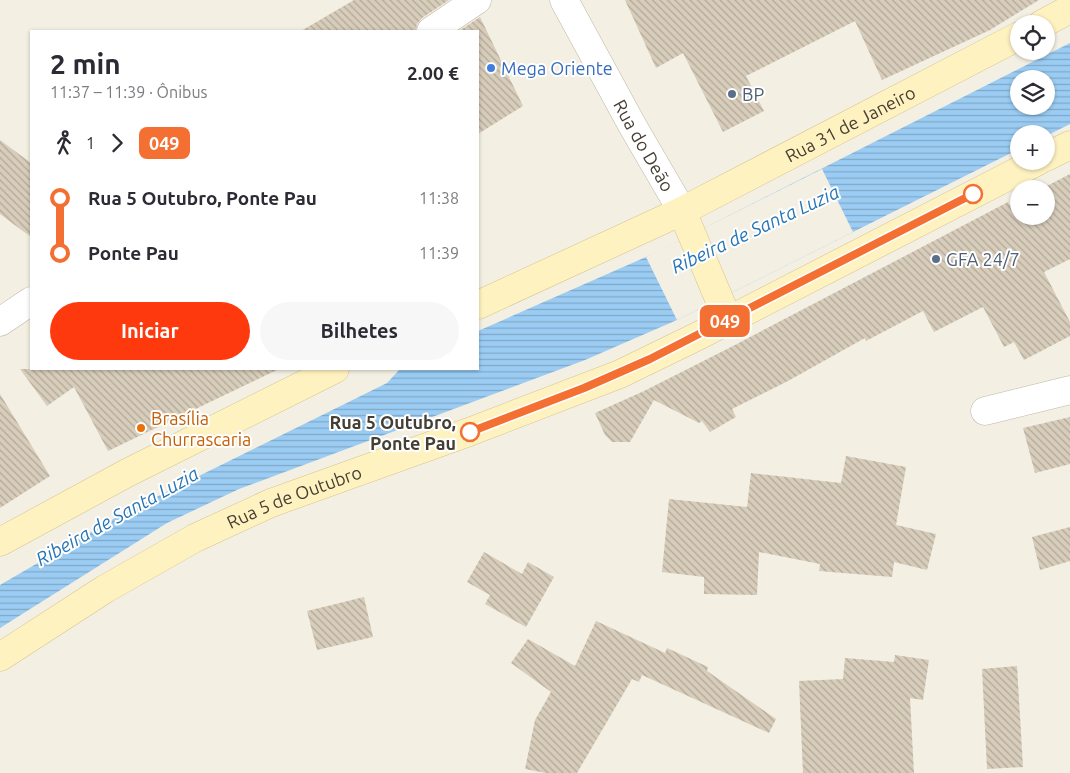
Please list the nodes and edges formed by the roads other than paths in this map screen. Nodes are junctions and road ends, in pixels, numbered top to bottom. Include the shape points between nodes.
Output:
1 (477, 0) edge
2 (564, 0) edge
3 (1070, 9) edge
4 (1055, 17) edge
5 (432, 30) edge
6 (1010, 41) edge
7 (1070, 145) edge
8 (1055, 152) edge
9 (1020, 170) edge
10 (682, 212) junction
11 (30, 302) edge
12 (479, 305) edge
13 (728, 320) junction
14 (0, 322) edge
15 (333, 370) edge
16 (1070, 390) edge
17 (985, 412) dead end
18 (0, 542) edge
19 (0, 657) edge

1 - 5 street
2 - 10 street, Rua do Deão
3 - 4 main road
6 - 10 main road, Rua 31 de Janeiro
7 - 8 main road
9 - 13 main road, Rua 5 de Outubro
10 - 12 main road, Rua 31 de Janeiro
10 - 13 main road
11 - 14 street
13 - 19 main road, Rua 5 de Outubro via 620,374 270,503 195,538 105,589
15 - 18 main road via 127,473
16 - 17 street

